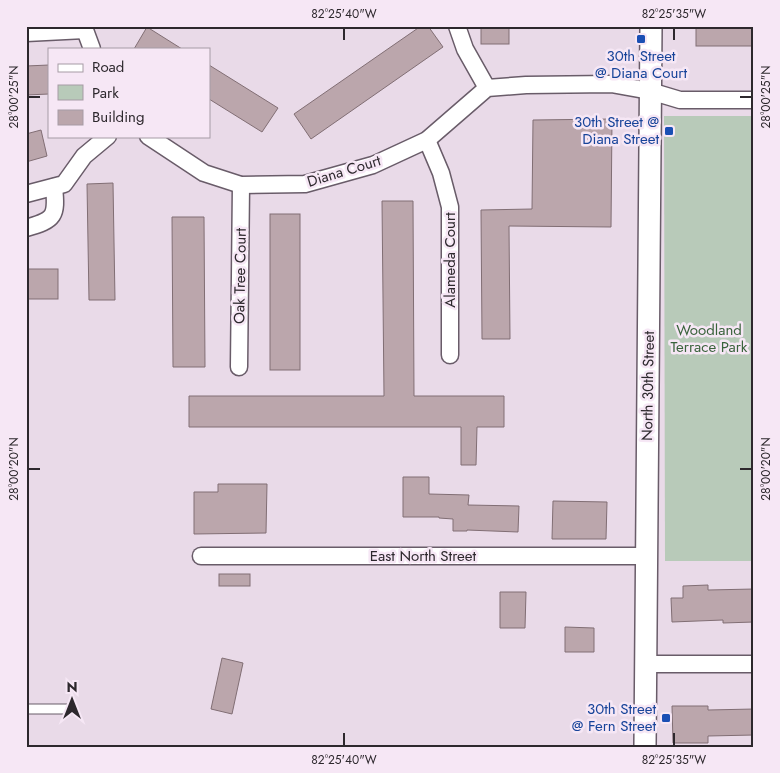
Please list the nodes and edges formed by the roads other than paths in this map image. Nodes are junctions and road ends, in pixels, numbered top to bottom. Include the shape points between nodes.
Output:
1 (457, 26) edge
2 (651, 26) edge
3 (85, 28) edge
4 (26, 33) edge
5 (92, 48) edge
6 (487, 88) junction
7 (650, 91) junction
8 (754, 100) edge
9 (106, 138) edge
10 (151, 138) edge
11 (427, 140) junction
12 (241, 185) junction
13 (54, 187) junction
14 (26, 194) edge
15 (26, 228) edge
16 (450, 355) dead end
17 (239, 367) dead end
18 (201, 556) dead end
19 (646, 556) junction
20 (645, 664) junction
21 (754, 664) edge
22 (71, 709) dead end
23 (26, 710) edge
24 (645, 747) edge

1 - 6 street via 465,49
2 - 7 street, North 30th Street
3 - 4 street
3 - 5 street
6 - 7 street via 611,84
6 - 11 street, Diana Court
7 - 8 street via 680,100
7 - 19 street, North 30th Street
9 - 13 street via 84,156 64,184
10 - 12 street, Diana Court via 204,173
11 - 12 street, Diana Court via 374,165 305,184
11 - 16 street, Alameda Court via 441,173 450,207
12 - 17 street, Oak Tree Court
13 - 14 street
13 - 15 street via 55,211 51,219
18 - 19 street, East North Street
19 - 20 street, North 30th Street
20 - 21 street
20 - 24 street, North 30th Street
22 - 23 lane

